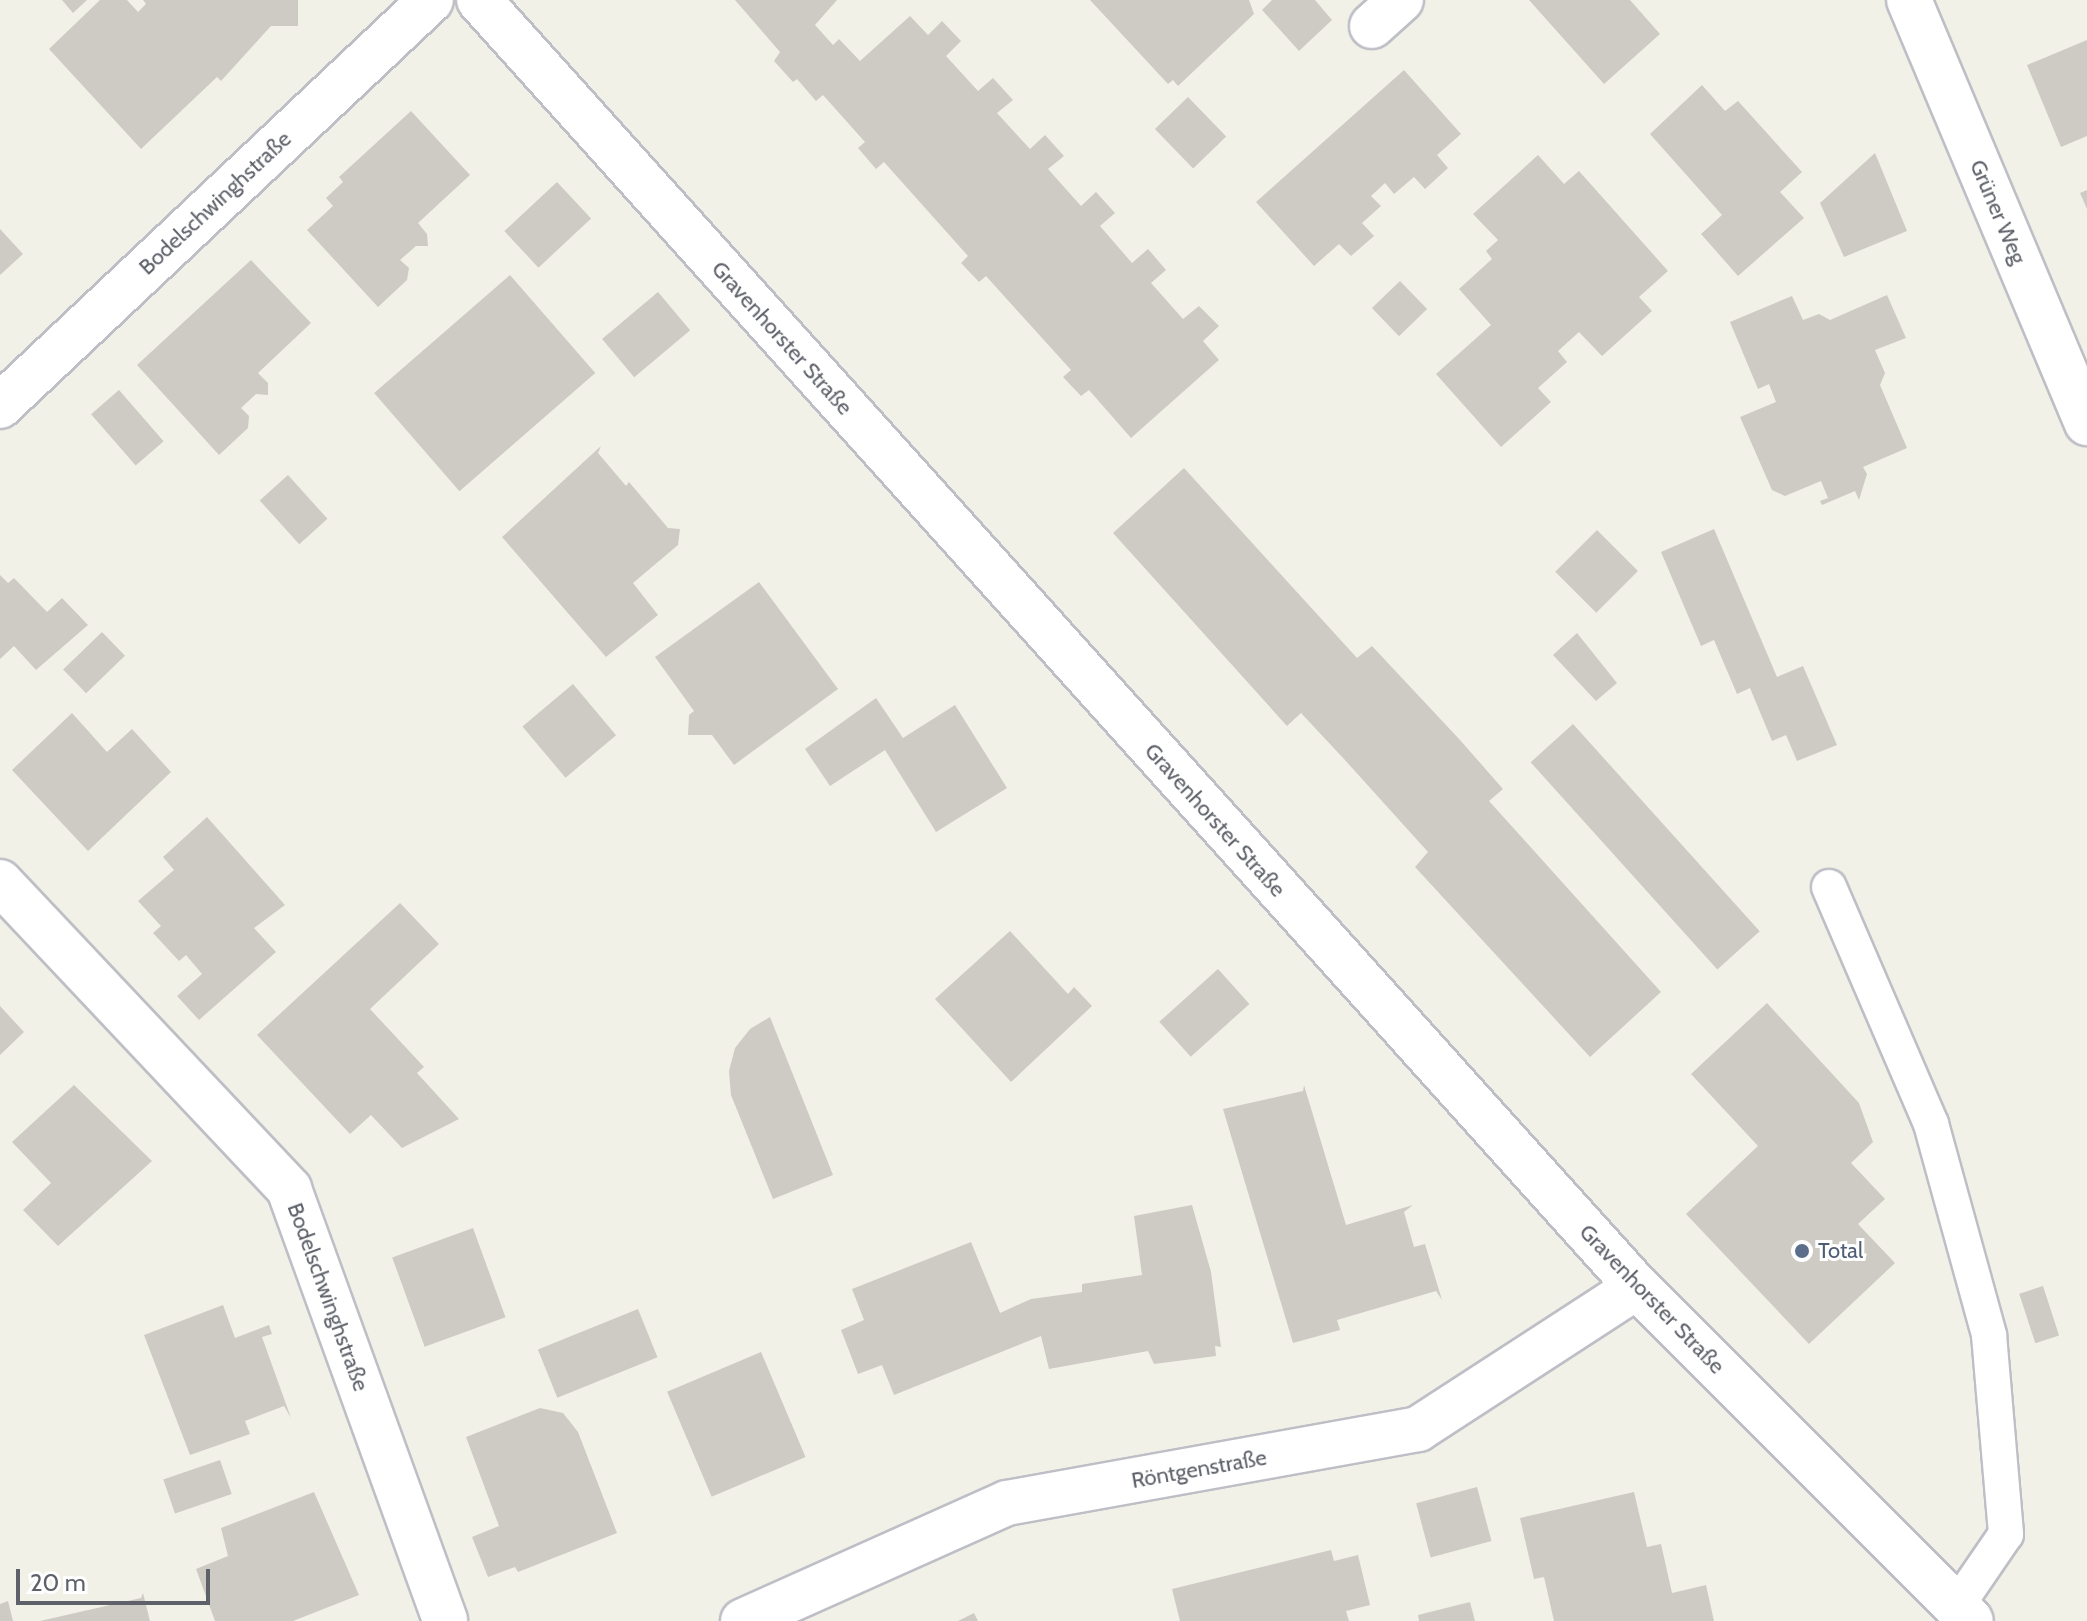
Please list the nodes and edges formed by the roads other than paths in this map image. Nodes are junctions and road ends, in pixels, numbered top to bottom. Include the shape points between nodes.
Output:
1 (431, 0) edge
2 (479, 0) edge
3 (1909, 0) edge
4 (0, 406) edge
5 (2087, 423) edge
6 (0, 882) edge
7 (1829, 887) dead end
8 (1637, 1287) junction
9 (1963, 1614) edge
10 (445, 1621) edge
11 (743, 1621) edge

1 - 4 street, Bodelschwinghstraße
2 - 8 street, Gravenhorster Straße
3 - 5 street, Grüner Weg
6 - 10 street, Bodelschwinghstraße via 289,1189
7 - 9 lane via 1931,1124 1989,1335 2006,1534
8 - 9 street, Gravenhorster Straße
8 - 11 street, Röntgenstraße via 1418,1429 1007,1503

